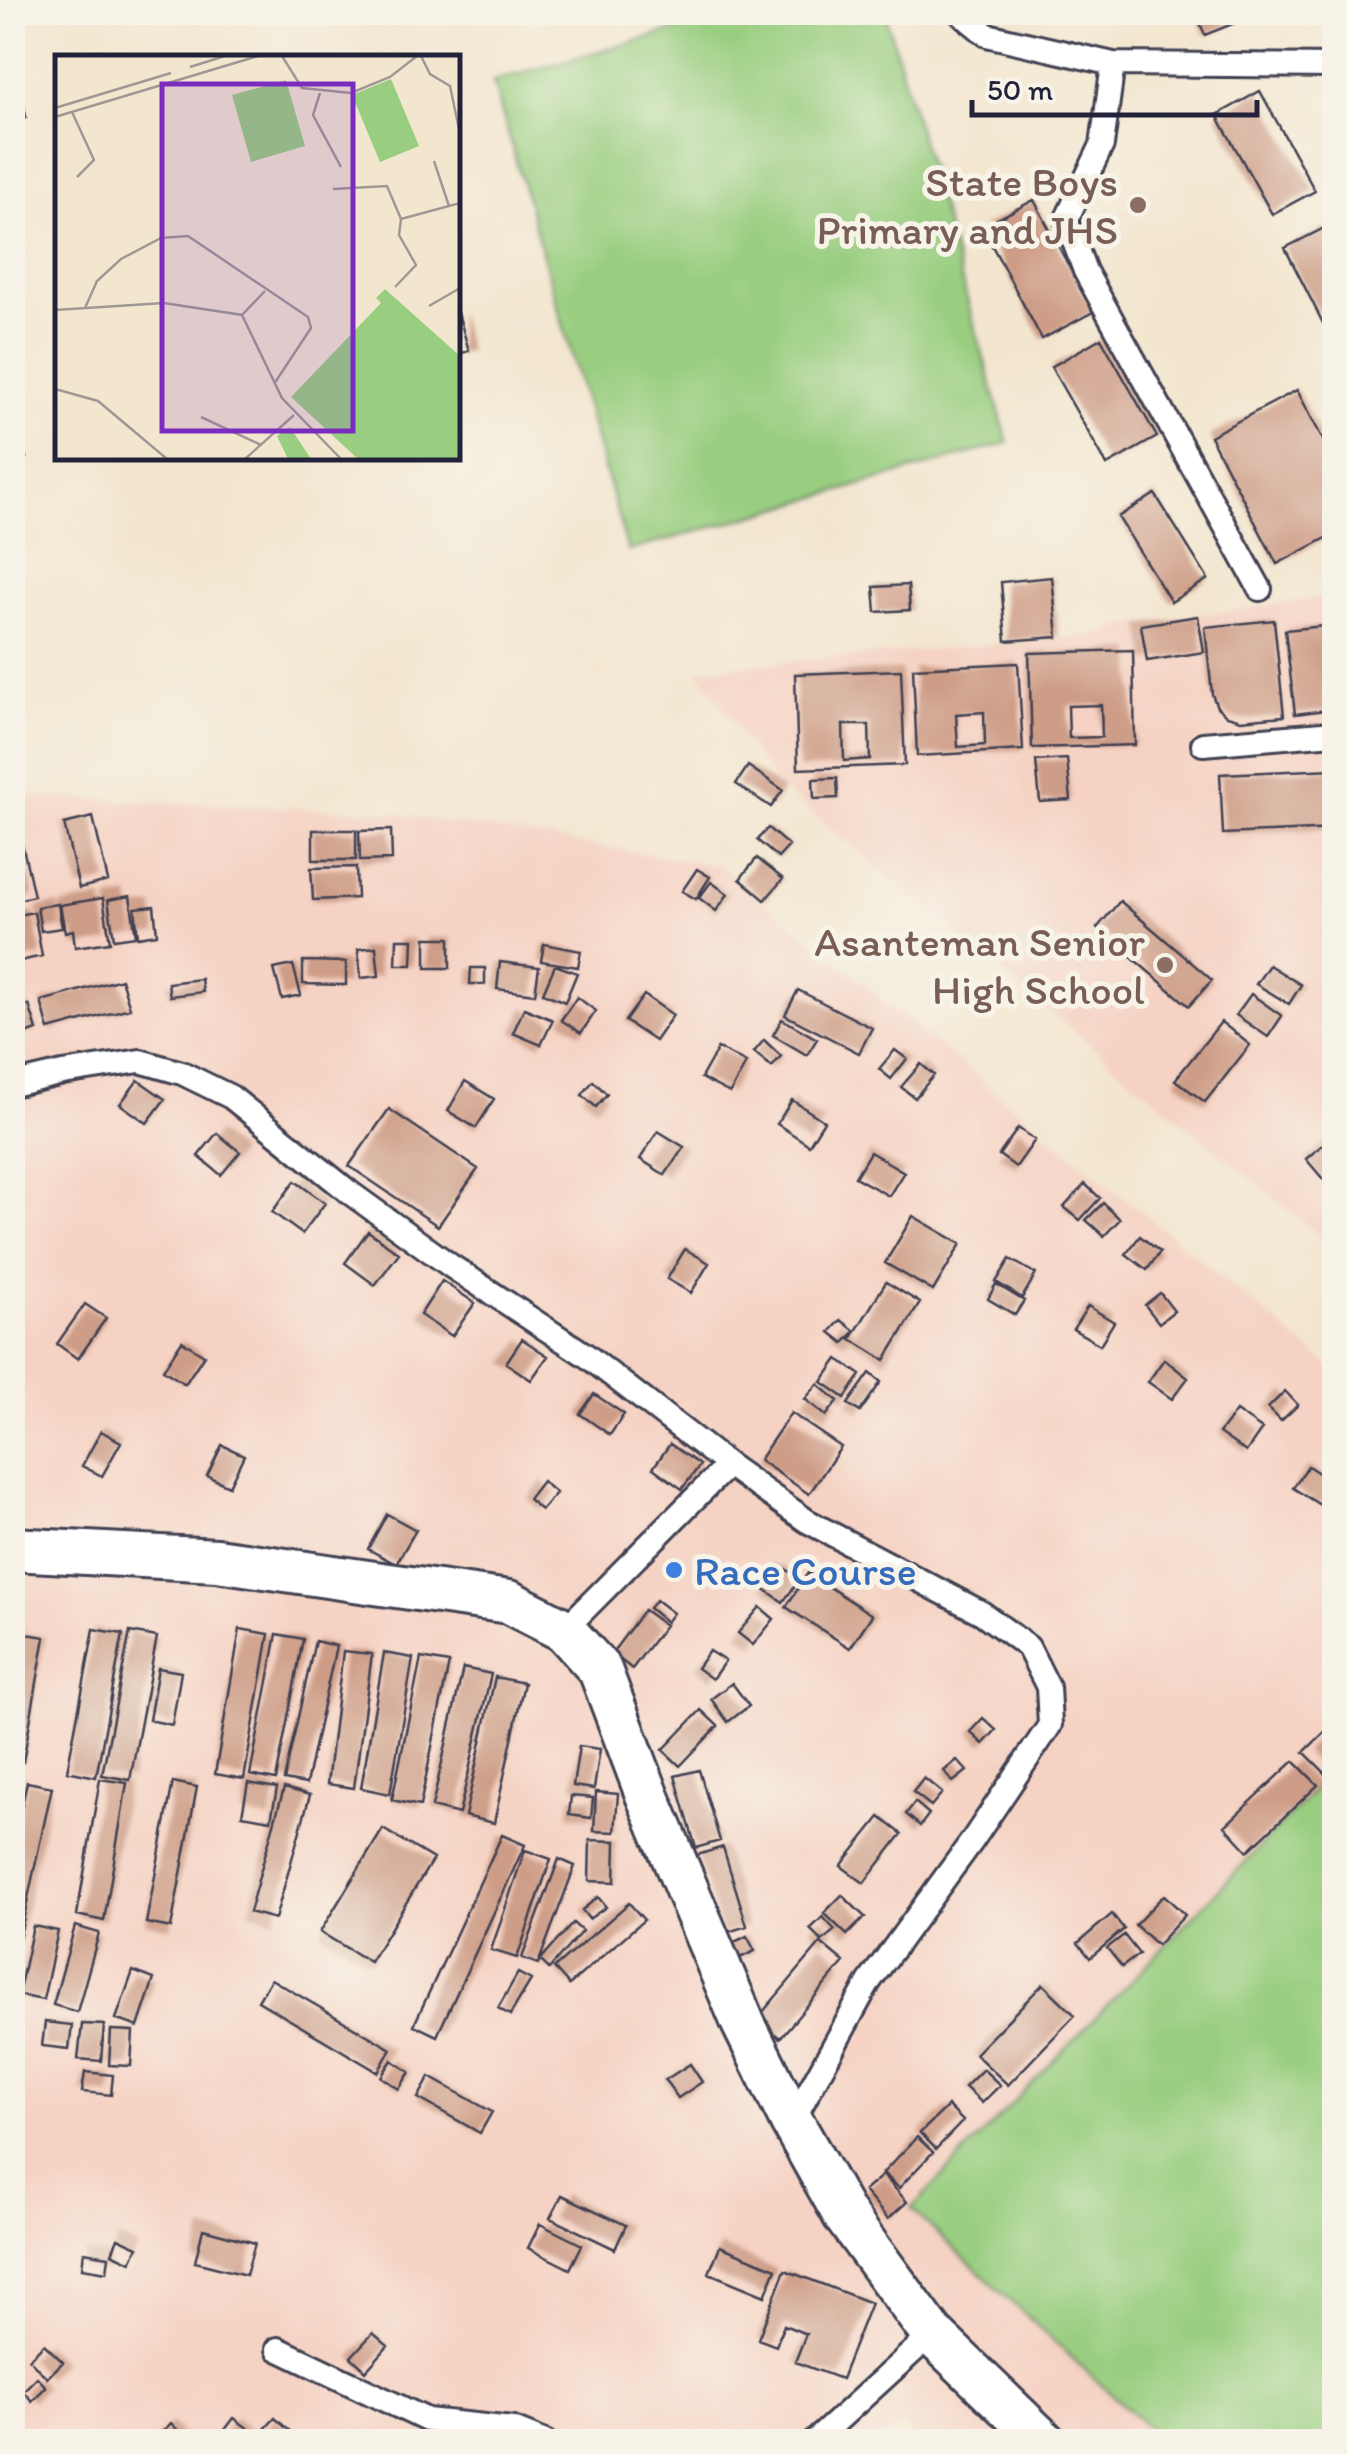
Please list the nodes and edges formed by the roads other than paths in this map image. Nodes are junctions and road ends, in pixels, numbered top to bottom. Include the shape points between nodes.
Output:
1 (958, 12) edge
2 (1113, 64) junction
3 (1334, 66) edge
4 (1260, 589) dead end
5 (1334, 732) edge
6 (1203, 744) dead end
7 (12, 1084) edge
8 (728, 1465) junction
9 (12, 1549) edge
10 (564, 1630) junction
11 (792, 2122) junction
12 (932, 2334) junction
13 (278, 2349) dead end
14 (545, 2442) edge
15 (814, 2442) edge
16 (1044, 2442) edge

1 - 2 lane via 987,34
2 - 3 lane
2 - 4 lane via 1102,144 1066,220 1085,271
5 - 6 lane
7 - 8 lane via 140,1061 231,1097 350,1192 587,1356
8 - 10 lane
8 - 11 lane via 807,1521 982,1614 1028,1647 1048,1687 1050,1725 868,1982
9 - 10 street via 217,1560 508,1602
10 - 11 street via 600,1670 736,2006
11 - 12 street via 845,2216
12 - 15 lane
12 - 16 street
13 - 14 lane via 427,2420 513,2429

